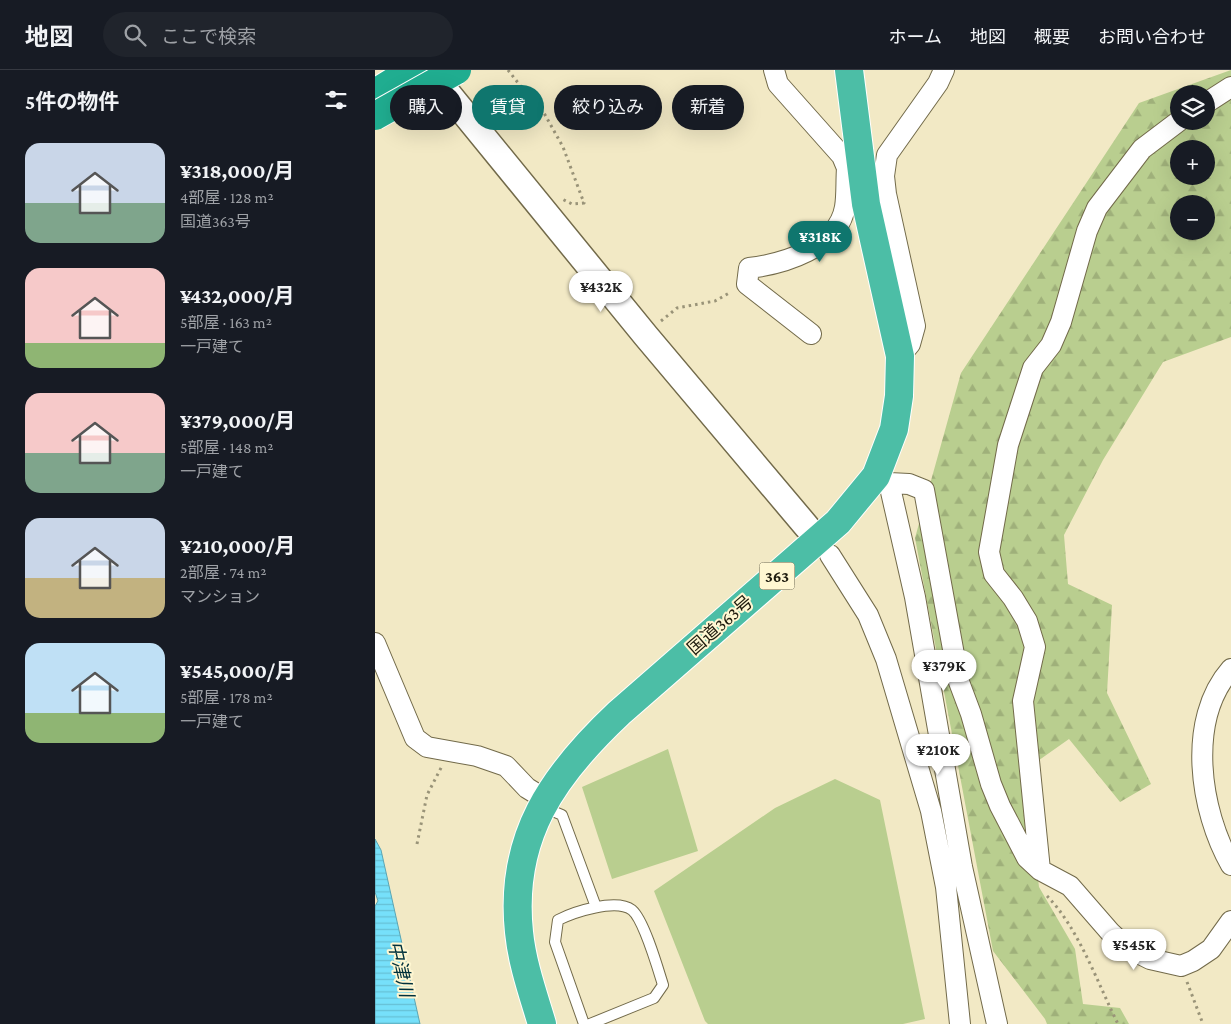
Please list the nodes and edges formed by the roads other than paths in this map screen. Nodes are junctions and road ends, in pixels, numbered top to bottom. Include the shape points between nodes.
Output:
1 (412, 70) edge
2 (429, 70) edge
3 (457, 70) edge
4 (774, 70) edge
5 (849, 70) edge
6 (944, 70) edge
7 (1231, 87) edge
8 (375, 93) edge
9 (1215, 97) edge
10 (375, 116) edge
11 (1170, 128) edge
12 (854, 168) junction
13 (811, 334) dead end
14 (900, 356) junction
15 (882, 480) junction
16 (807, 527) dead end
17 (830, 555) dead end
18 (375, 643) edge
19 (1231, 669) edge
20 (544, 803) junction
21 (1231, 865) edge
22 (1043, 872) junction
23 (596, 908) junction
24 (1231, 921) edge
25 (542, 1024) edge
26 (584, 1024) edge
27 (590, 1024) edge
28 (960, 1024) edge
29 (997, 1024) edge

1 - 8 highway
2 - 16 street
3 - 10 highway, bridge
4 - 12 street via 778,84
5 - 12 highway, 国道363号 / 363
6 - 14 street via 887,155 886,194 915,326 910,344
7 - 9 street
11 - 22 street via 1142,149 1097,208 1087,231 1061,322 1051,345 1033,368 1024,392 1005,465 989,552 994,574 1027,621 1035,647 1023,701
12 - 13 street via 845,209 833,233 805,253 777,264 749,268 747,284
12 - 14 highway, 国道363号 / 363 via 866,204
14 - 15 highway, 国道363号 / 363 via 899,396
15 - 20 highway, 国道363号 / 363 via 584,746 561,774
15 - 22 street via 924,490 959,682 1000,806 1027,858
15 - 29 street via 915,597 962,867
17 - 28 street via 868,615 886,659 931,811 946,887
18 - 20 street via 415,738 427,747 447,749 506,766
19 - 21 street via 1209,704 1202,765 1215,828
20 - 23 lane via 562,815
20 - 25 highway, 国道363号 / 363 via 523,855 517,903 522,949
22 - 24 street via 1070,886 1126,947 1150,959 1181,966 1202,957 1221,938
23 - 26 lane via 558,920 555,942
23 - 27 lane via 623,907 633,911 644,929 663,985 654,998

